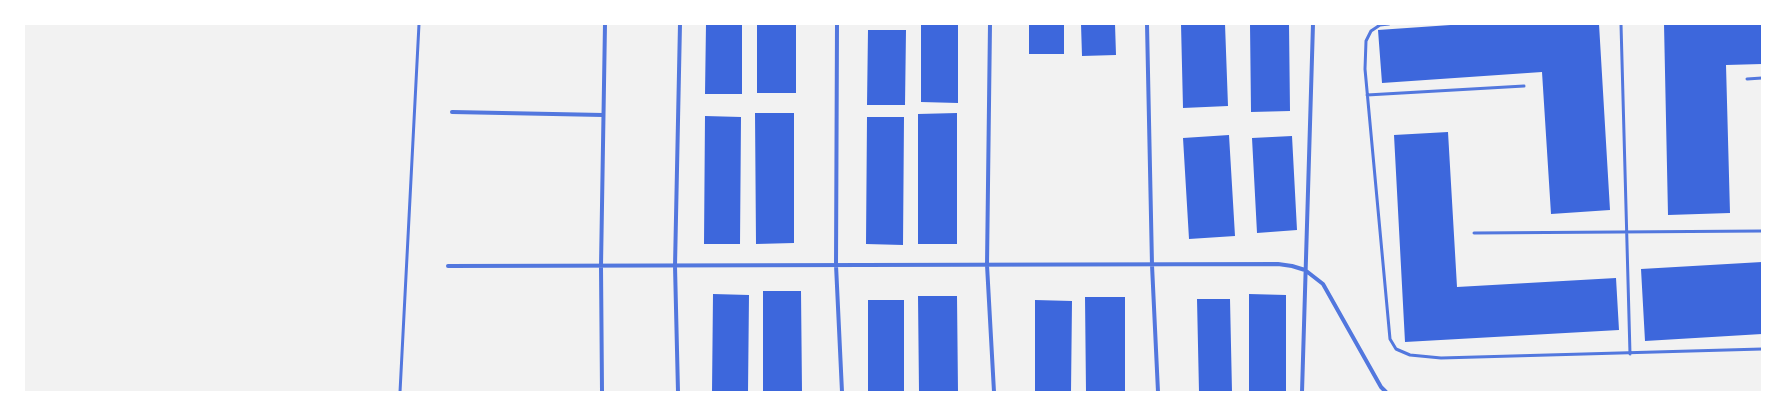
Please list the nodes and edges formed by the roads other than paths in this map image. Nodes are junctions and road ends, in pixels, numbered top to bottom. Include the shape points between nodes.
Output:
1 (419, 24) edge
2 (605, 24) edge
3 (680, 24) edge
4 (837, 24) edge
5 (990, 24) edge
6 (1147, 24) edge
7 (1313, 24) edge
8 (1390, 24) edge
9 (1621, 24) edge
10 (1762, 78) edge
11 (1747, 79) dead end
12 (1524, 86) dead end
13 (1368, 95) junction
14 (452, 112) dead end
15 (603, 115) junction
16 (1626, 231) junction
17 (1762, 231) edge
18 (1474, 234) dead end
19 (836, 265) junction
20 (987, 265) junction
21 (1152, 265) junction
22 (448, 266) dead end
23 (601, 266) junction
24 (675, 266) junction
25 (1305, 270) junction
26 (1762, 349) edge
27 (1630, 354) junction
28 (400, 392) edge
29 (602, 392) edge
30 (678, 392) edge
31 (842, 392) edge
32 (994, 392) edge
33 (1158, 392) edge
34 (1302, 392) edge
35 (1386, 392) edge

1 - 28 lane
2 - 15 street
3 - 24 street
4 - 19 street
5 - 20 street
6 - 21 street
7 - 25 street
8 - 13 lane via 1380,25 1371,31 1366,41 1365,69
9 - 16 lane
10 - 11 lane
12 - 13 lane
13 - 27 lane via 1390,339 1396,349 1410,355 1441,358
14 - 15 street
15 - 23 street
16 - 17 lane
16 - 18 lane
16 - 27 lane
19 - 20 street
19 - 24 street
19 - 31 street
20 - 21 street
20 - 32 street
21 - 25 street via 1278,264
21 - 33 street
22 - 23 street
23 - 24 street
23 - 29 street
24 - 30 street
25 - 34 street
25 - 35 street via 1323,284
26 - 27 lane

